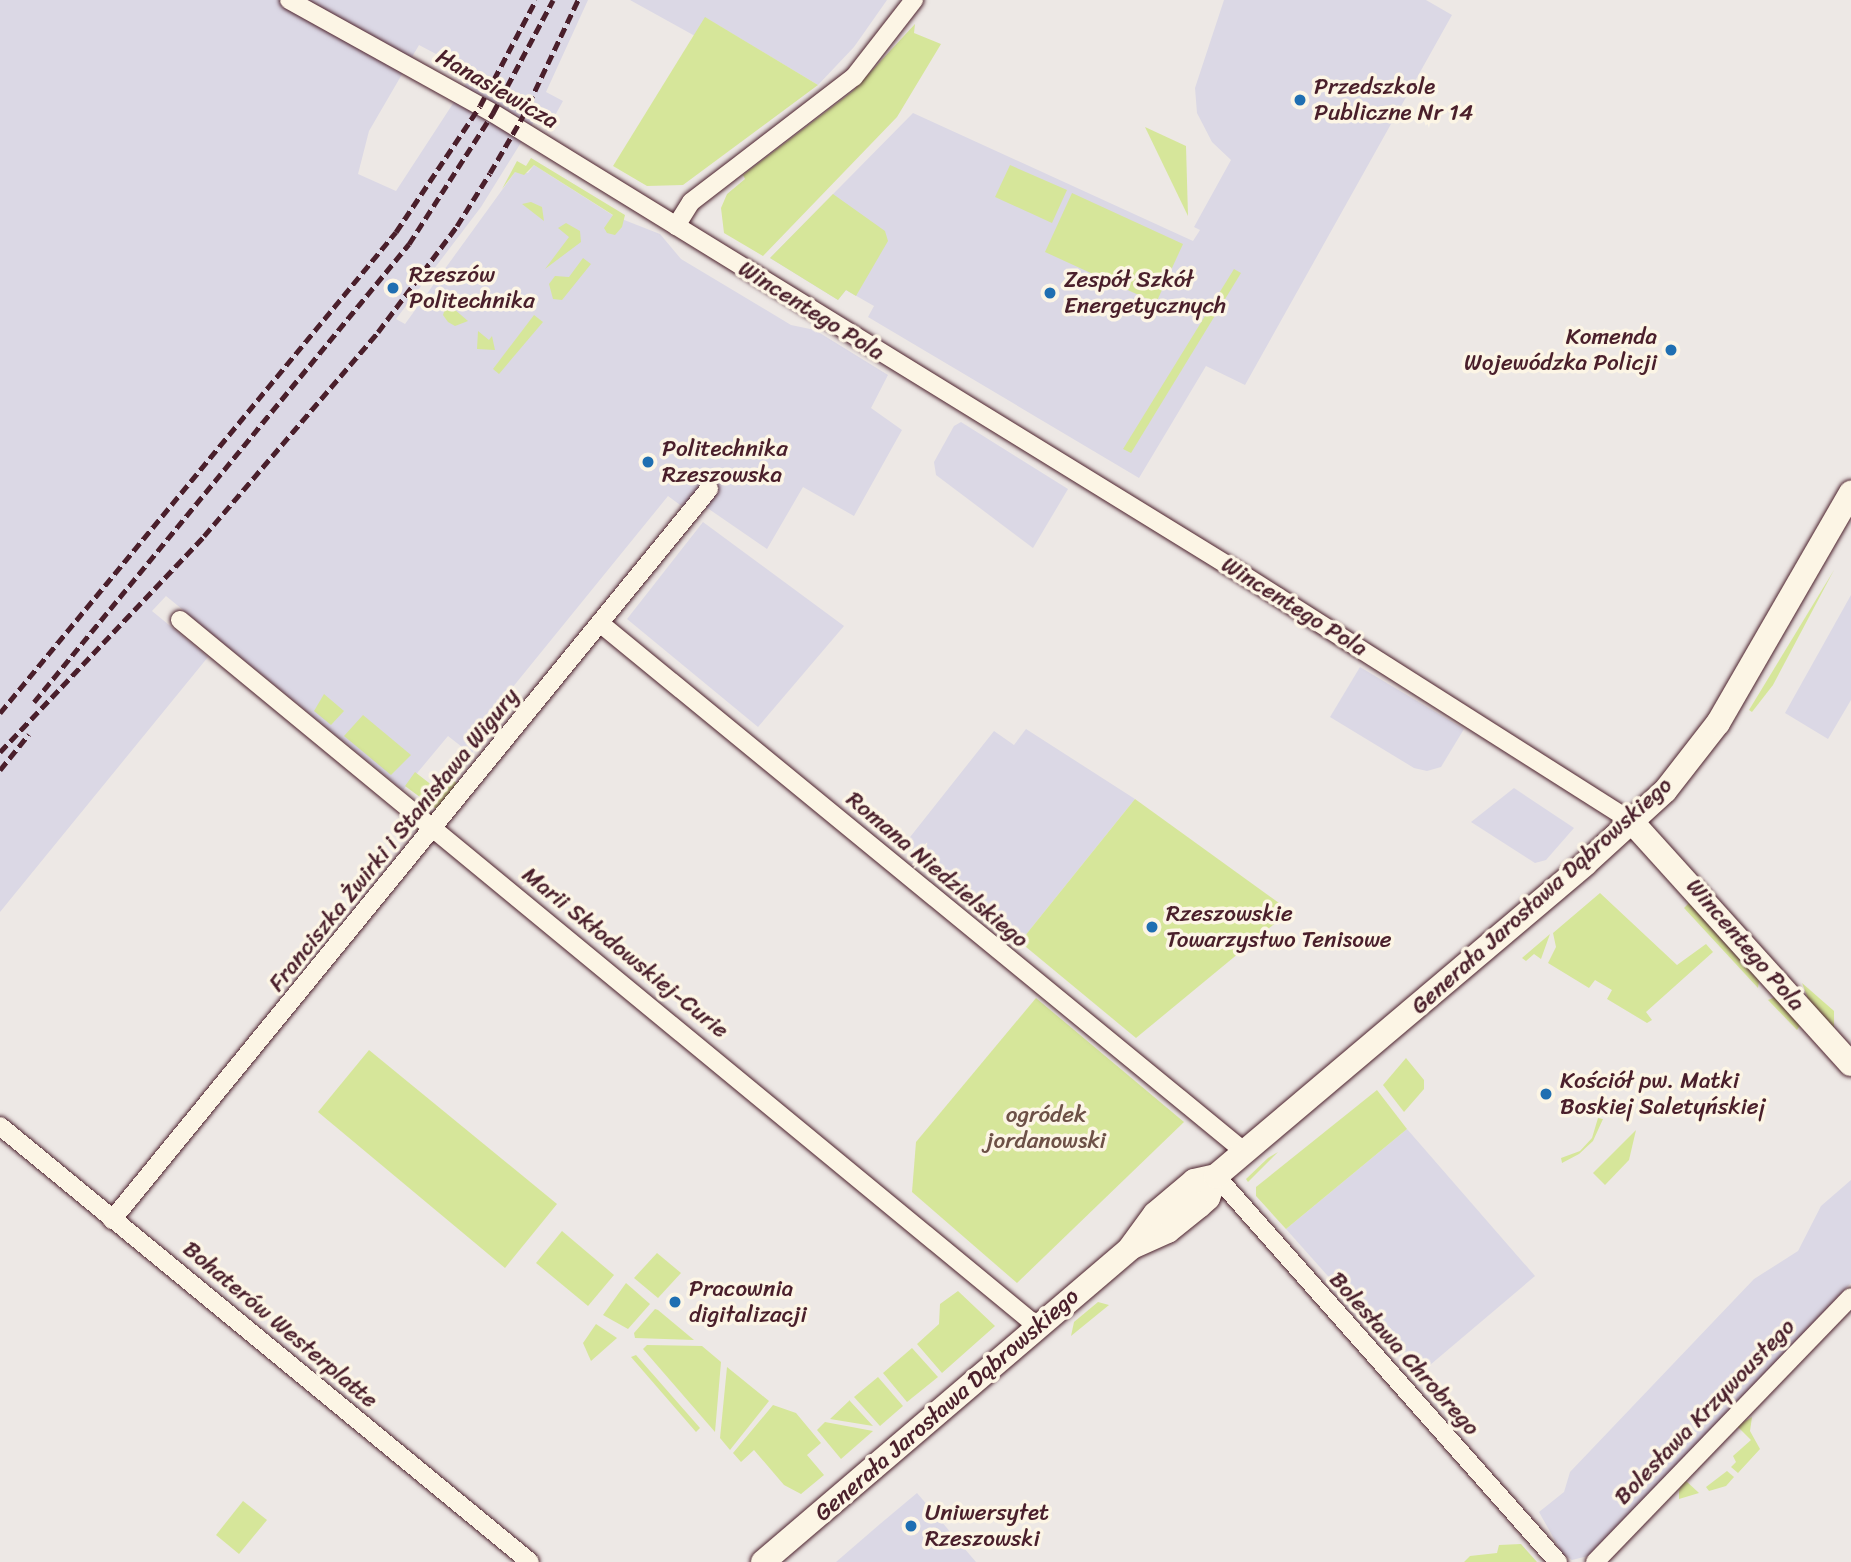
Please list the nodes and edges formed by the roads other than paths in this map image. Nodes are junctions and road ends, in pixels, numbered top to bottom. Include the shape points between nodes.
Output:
1 (289, 0) edge
2 (914, 0) edge
3 (676, 226) junction
4 (709, 489) dead end
5 (1851, 493) edge
6 (180, 620) dead end
7 (601, 624) junction
8 (1632, 822) junction
9 (435, 829) junction
10 (1851, 1064) edge
11 (0, 1126) edge
12 (1245, 1152) junction
13 (1216, 1176) junction
14 (112, 1220) junction
15 (1851, 1297) edge
16 (1038, 1326) junction
17 (530, 1562) edge
18 (763, 1562) edge
19 (1559, 1562) edge
20 (1595, 1562) edge

1 - 3 street, Hanasiewicza via 493,113
2 - 3 street via 853,77 691,201
3 - 8 street, Wincentego Pola via 1257,583
4 - 7 street, Franciszka Żwirki i Stanisława Wigury
5 - 8 main road, Generała Jarosława Dąbrowskiego via 1718,723 1665,791
6 - 9 street, Marii Skłodowskiej-Curie
7 - 9 street, Franciszka Żwirki i Stanisława Wigury
7 - 12 street, Romana Niedzielskiego
8 - 10 main road, Wincentego Pola
8 - 12 main road, Generała Jarosława Dąbrowskiego
9 - 14 street, Franciszka Żwirki i Stanisława Wigury
9 - 16 street, Marii Skłodowskiej-Curie
11 - 14 street, Bohaterów Westerplatte
12 - 13 main road, Generała Jarosława Dąbrowskiego
13 - 16 main road, Generała Jarosława Dąbrowskiego via 1208,1198 1199,1206 1168,1231 1130,1248
13 - 19 street, Bolesława Chrobrego
14 - 17 street, Bohaterów Westerplatte
15 - 20 street, Bolesława Krzywoustego
16 - 18 main road, Generała Jarosława Dąbrowskiego

